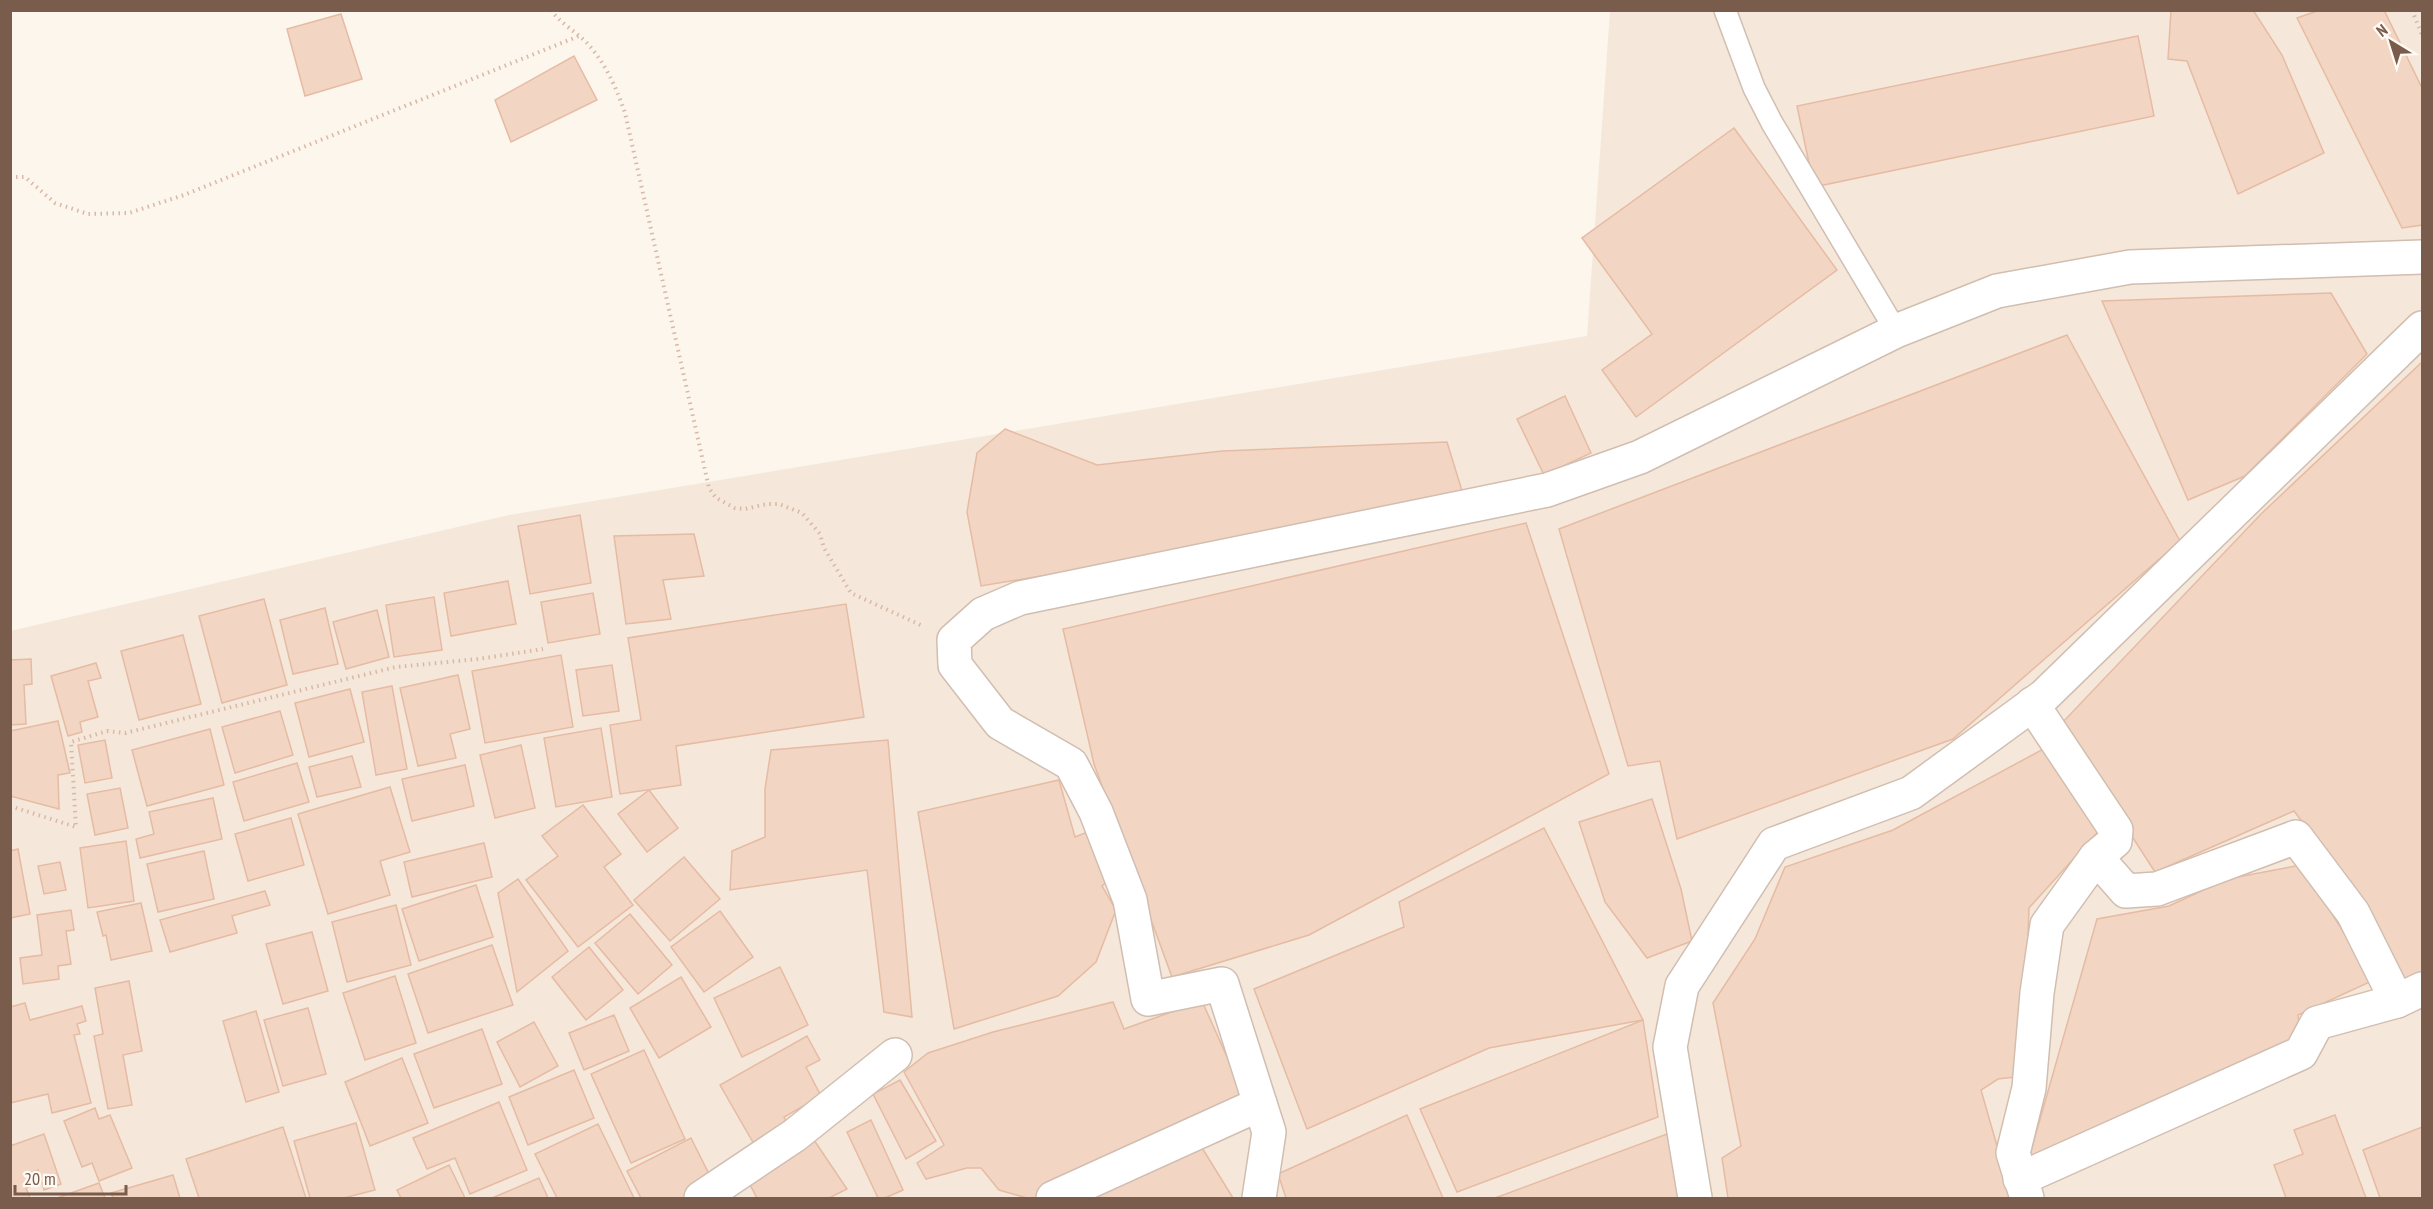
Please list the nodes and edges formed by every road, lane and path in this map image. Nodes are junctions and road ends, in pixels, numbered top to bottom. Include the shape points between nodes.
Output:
1 (551, 10) edge
2 (1725, 10) edge
3 (2412, 10) edge
4 (2422, 35) edge
5 (579, 36) junction
6 (10, 177) edge
7 (2422, 257) edge
8 (2422, 328) edge
9 (1896, 331) junction
10 (954, 640) junction
11 (543, 649) dead end
12 (2032, 704) junction
13 (10, 806) edge
14 (2096, 857) junction
15 (2410, 995) edge
16 (895, 1055) dead end
17 (1260, 1104) junction
18 (2024, 1189) edge
19 (701, 1198) edge
20 (1053, 1198) edge
21 (1259, 1198) edge
22 (1695, 1198) edge

1 - 5 path
2 - 9 lane via 1754,88 1772,123
3 - 4 path
5 - 6 path via 184,195 129,213 88,214 55,203 25,177
5 - 10 path via 601,61 625,113 709,488 716,498 735,508 779,504 802,513 813,522 851,593
7 - 9 street via 2130,267 1996,291
8 - 12 street
9 - 10 street via 1640,457 1547,490 1020,598 983,614
10 - 17 street via 955,665 1000,723 1071,764 1096,812 1130,900 1148,999 1222,984
11 - 13 path via 396,667 125,733 107,731 71,742 76,827
12 - 14 street via 2116,830 2115,841
12 - 22 street via 1911,793 1774,844 1682,986 1670,1047
14 - 15 street via 2126,891 2157,889 2296,837
14 - 18 street via 2047,925 2029,1088 2013,1153
15 - 18 street via 2317,1023 2301,1053
16 - 19 street via 795,1135
17 - 20 street
17 - 21 street via 1269,1132

